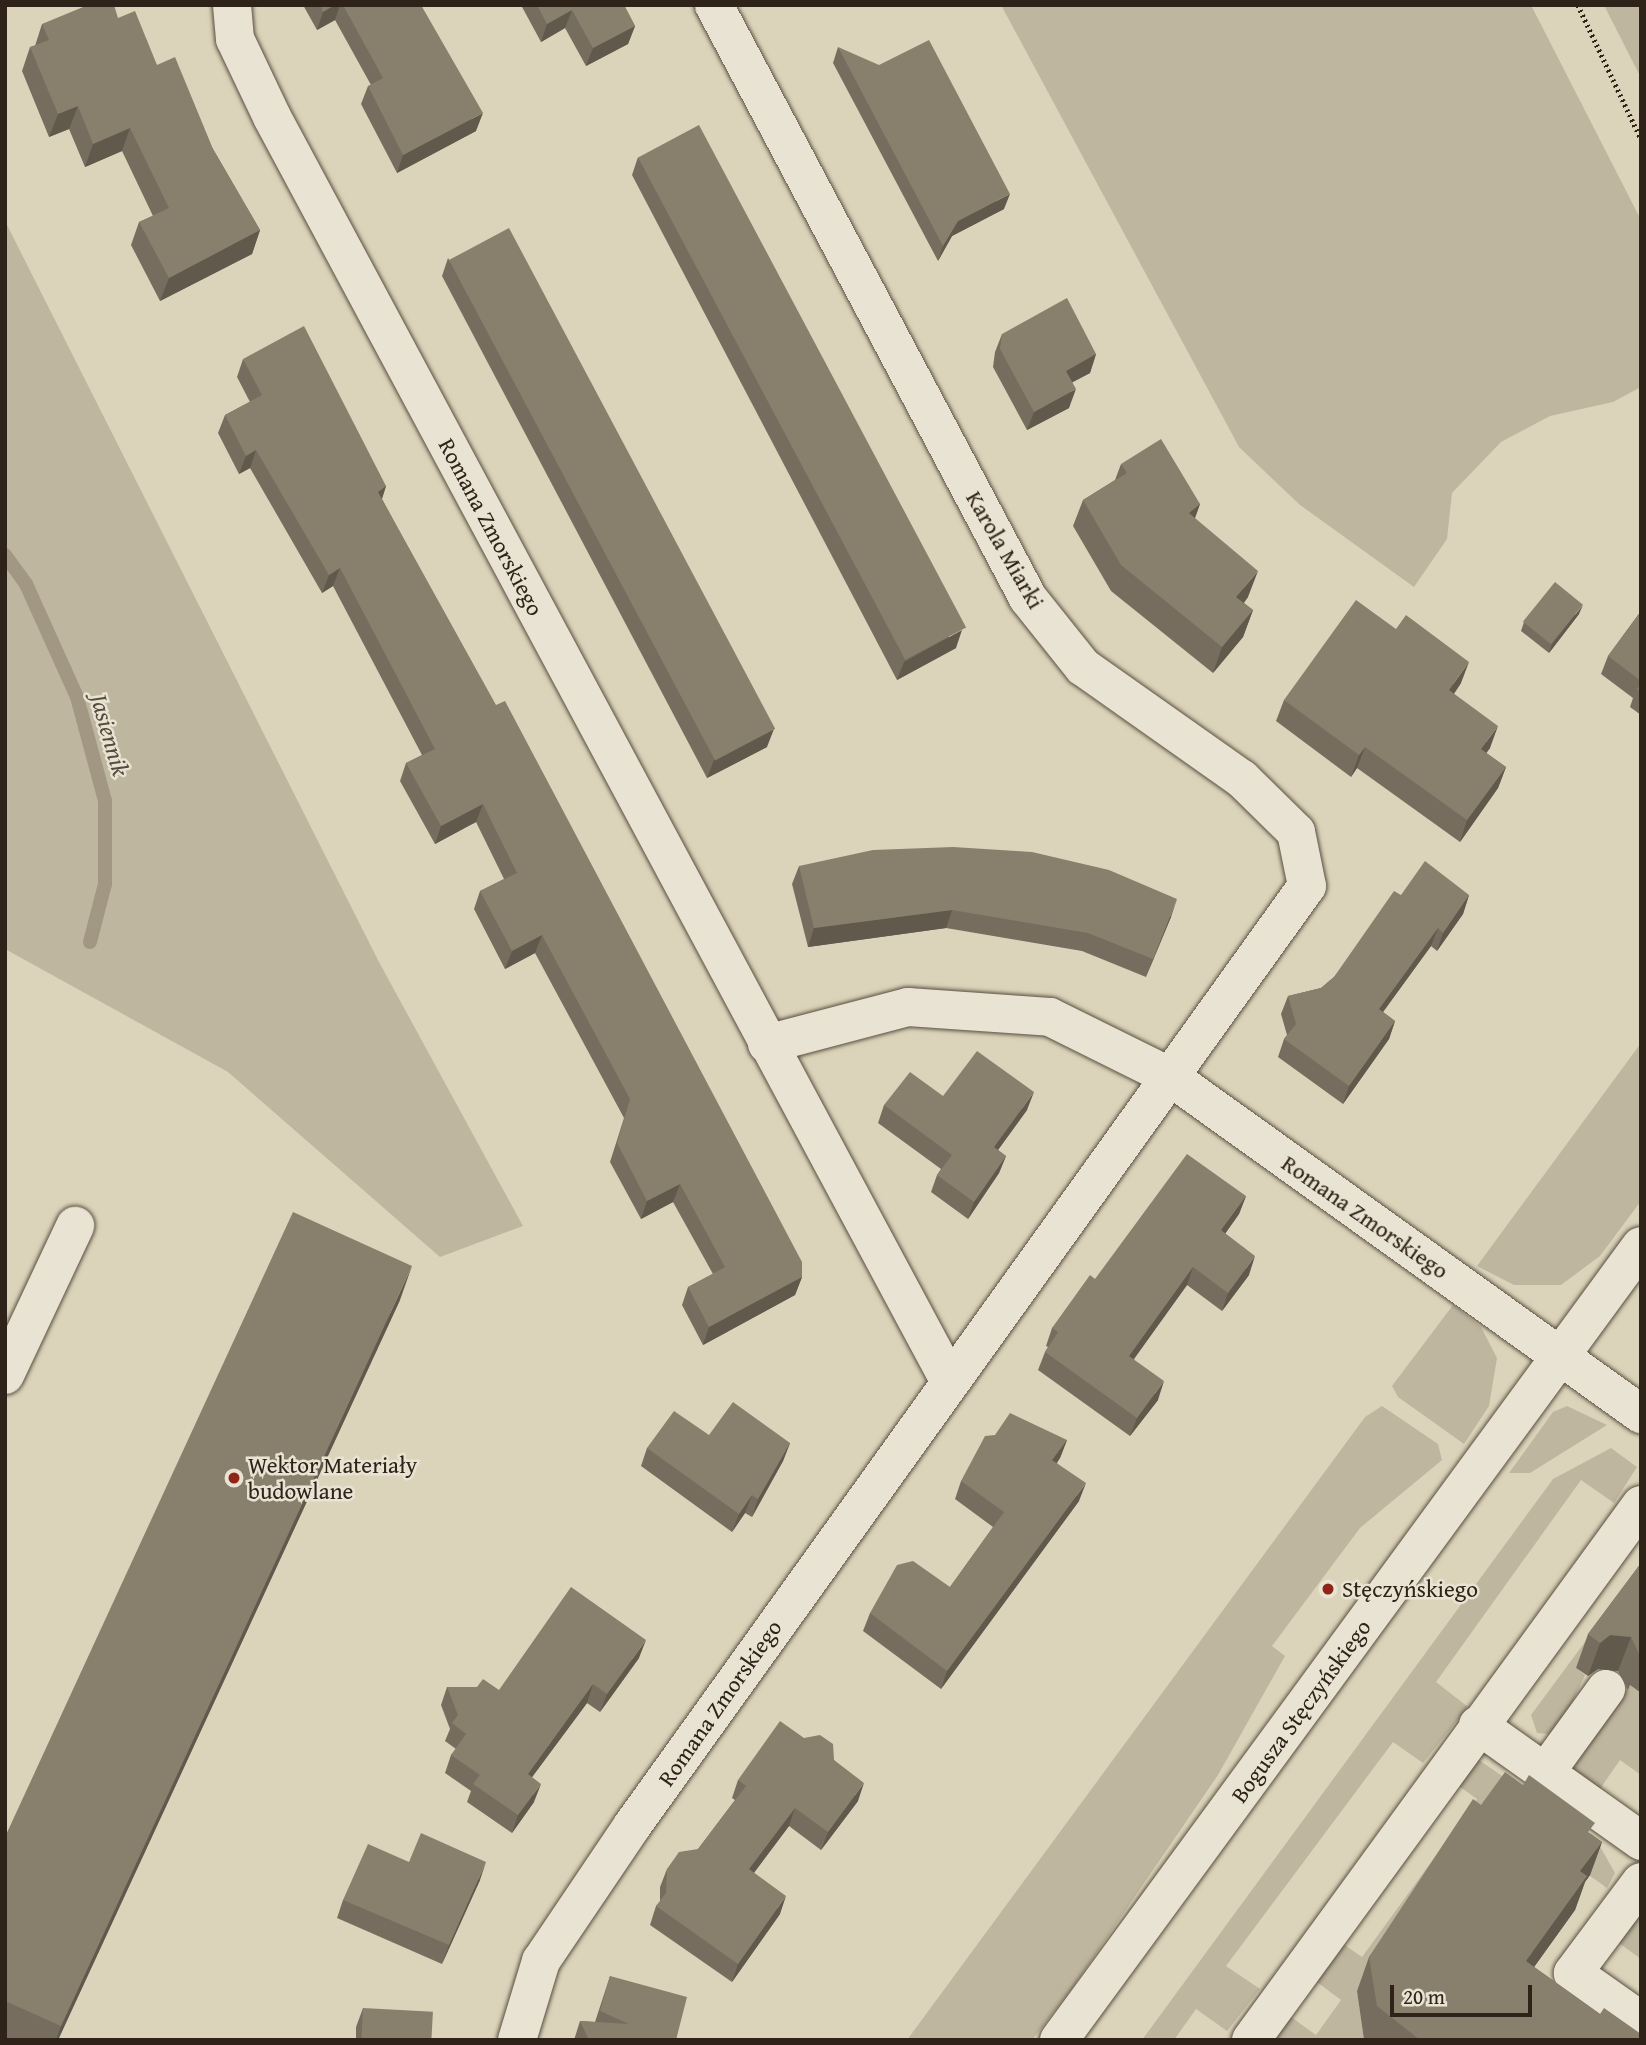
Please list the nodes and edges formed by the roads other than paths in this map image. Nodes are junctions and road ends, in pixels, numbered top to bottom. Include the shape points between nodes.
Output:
1 (232, 5) edge
2 (714, 5) edge
3 (767, 1044) junction
4 (1169, 1076) junction
5 (75, 1226) dead end
6 (1641, 1246) edge
7 (1562, 1357) junction
8 (5, 1375) edge
9 (949, 1380) junction
10 (1641, 1414) edge
11 (1641, 1505) edge
12 (1606, 1689) dead end
13 (1478, 1725) junction
14 (1545, 1773) junction
15 (1641, 1841) edge
16 (1641, 1882) edge
17 (1641, 2021) edge
18 (517, 2040) edge
19 (1059, 2040) edge
20 (1251, 2040) edge

1 - 3 street, Romana Zmorskiego via 235,40 272,117
2 - 4 street, Karola Miarki via 1028,598 1083,667 1242,779 1296,832 1307,886
3 - 4 street, Romana Zmorskiego via 908,1007 1050,1017
3 - 9 street, Romana Zmorskiego
4 - 7 street, Romana Zmorskiego
4 - 9 street, Romana Zmorskiego
5 - 8 street
6 - 7 street, Bogusza Stęczyńskiego
7 - 10 street, Romana Zmorskiego
7 - 19 street, Bogusza Stęczyńskiego
9 - 18 street, Romana Zmorskiego via 541,1961
11 - 13 street
12 - 14 street
13 - 14 street
13 - 20 street
14 - 15 street
16 - 17 street via 1573,1973

